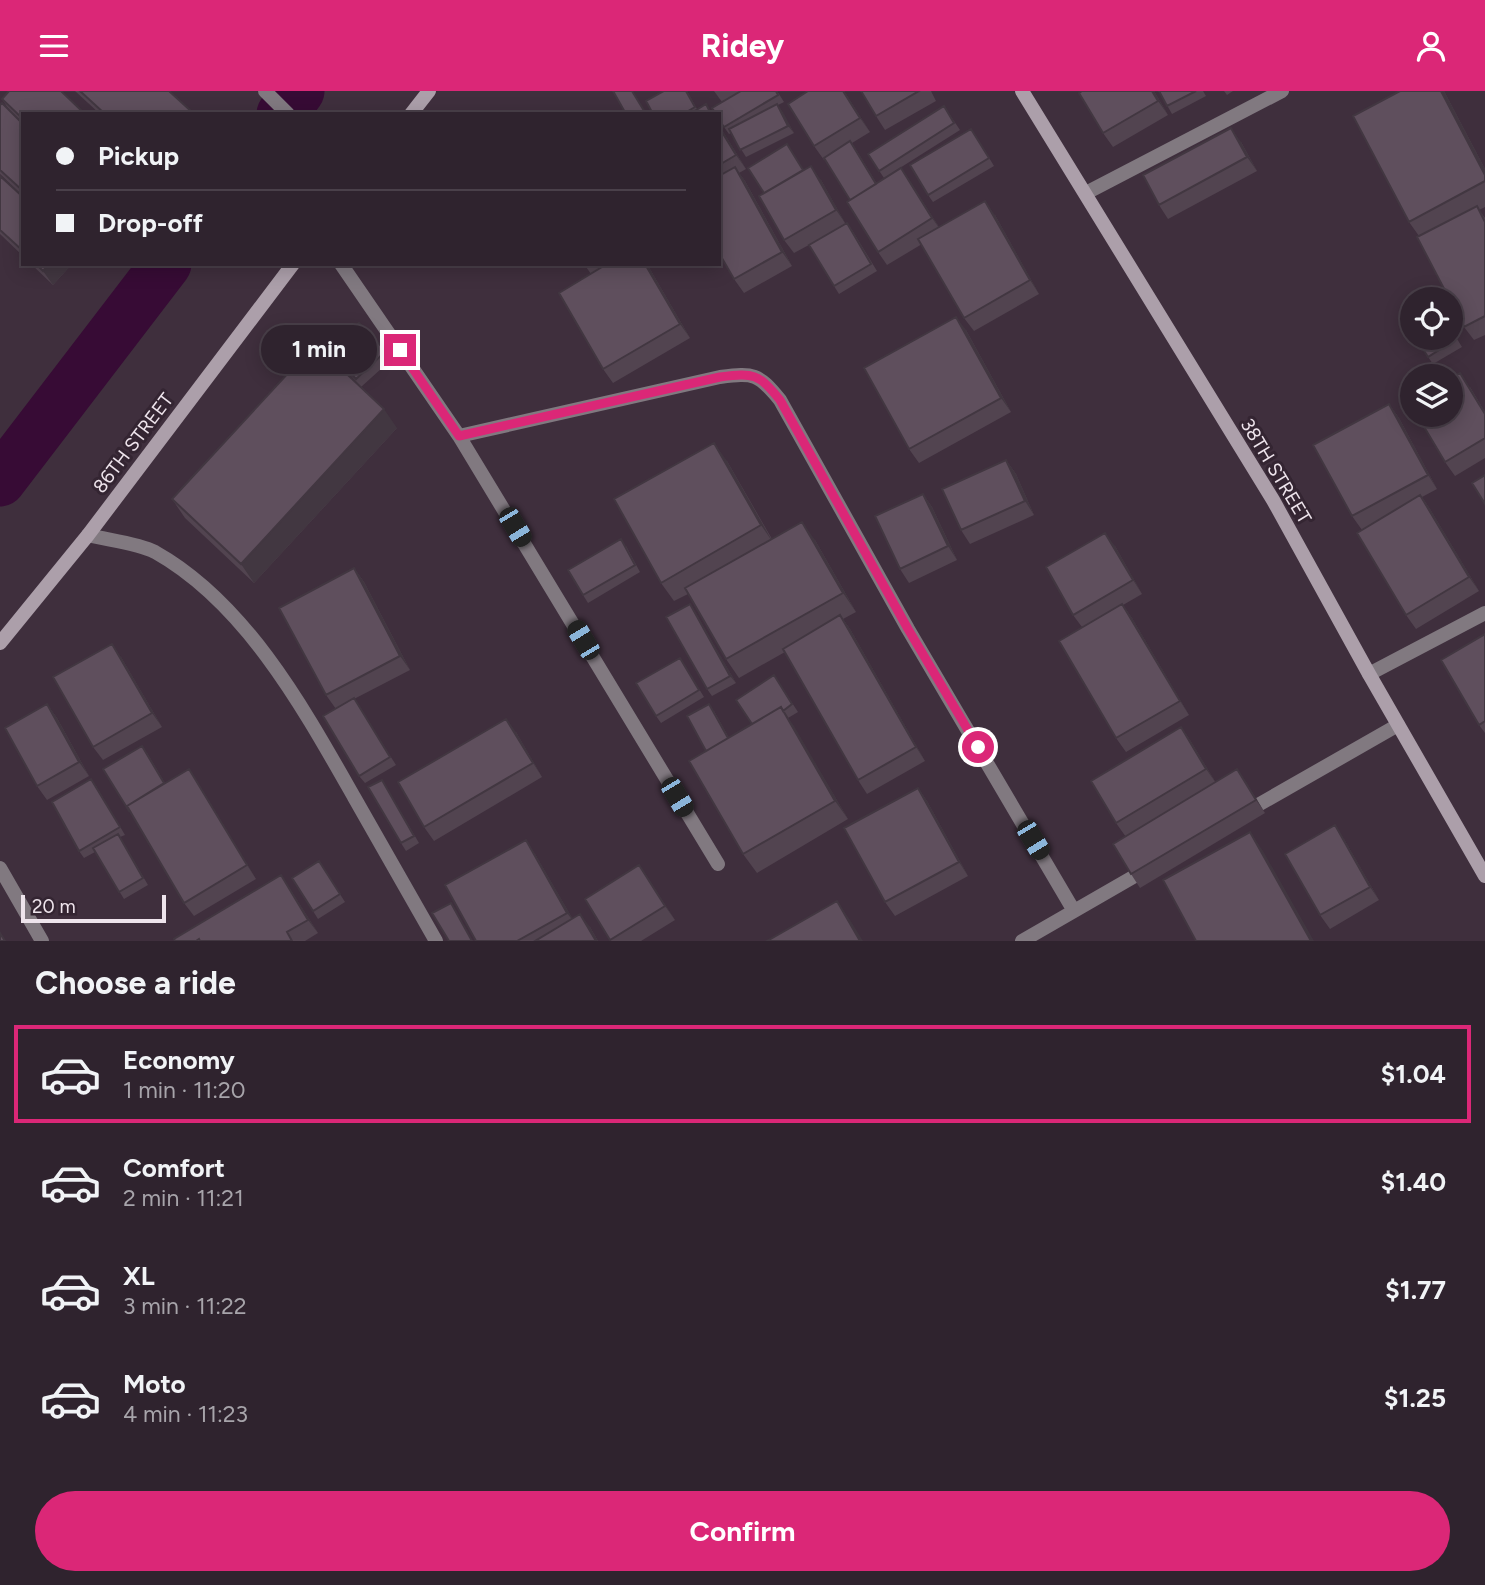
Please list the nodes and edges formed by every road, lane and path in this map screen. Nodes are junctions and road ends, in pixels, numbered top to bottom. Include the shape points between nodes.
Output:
1 (429, 91) edge
2 (1023, 91) edge
3 (1282, 91) edge
4 (267, 94) edge
5 (286, 112) edge
6 (413, 112) edge
7 (1086, 193) junction
8 (291, 266) edge
9 (342, 266) edge
10 (459, 436) junction
11 (88, 535) junction
12 (1485, 613) edge
13 (0, 643) edge
14 (1368, 674) junction
15 (1398, 725) junction
16 (1230, 821) edge
17 (1158, 863) edge
18 (718, 865) dead end
19 (0, 868) edge
20 (1485, 876) edge
21 (1074, 911) junction
22 (42, 941) edge
23 (436, 941) edge
24 (1022, 941) edge

1 - 6 main road
2 - 7 main road, 38TH STREET
3 - 7 street
4 - 5 street
7 - 14 main road, 38TH STREET via 1273,500
8 - 11 main road, 86TH STREET
9 - 10 street
10 - 18 street
10 - 21 street via 720,377 749,374 768,384
11 - 13 main road, 86TH STREET
11 - 23 street via 153,551 218,598 309,717
12 - 14 street
14 - 15 main road, 38TH STREET
15 - 16 street
15 - 20 main road, 38TH STREET
17 - 21 street
19 - 22 street
21 - 24 street

